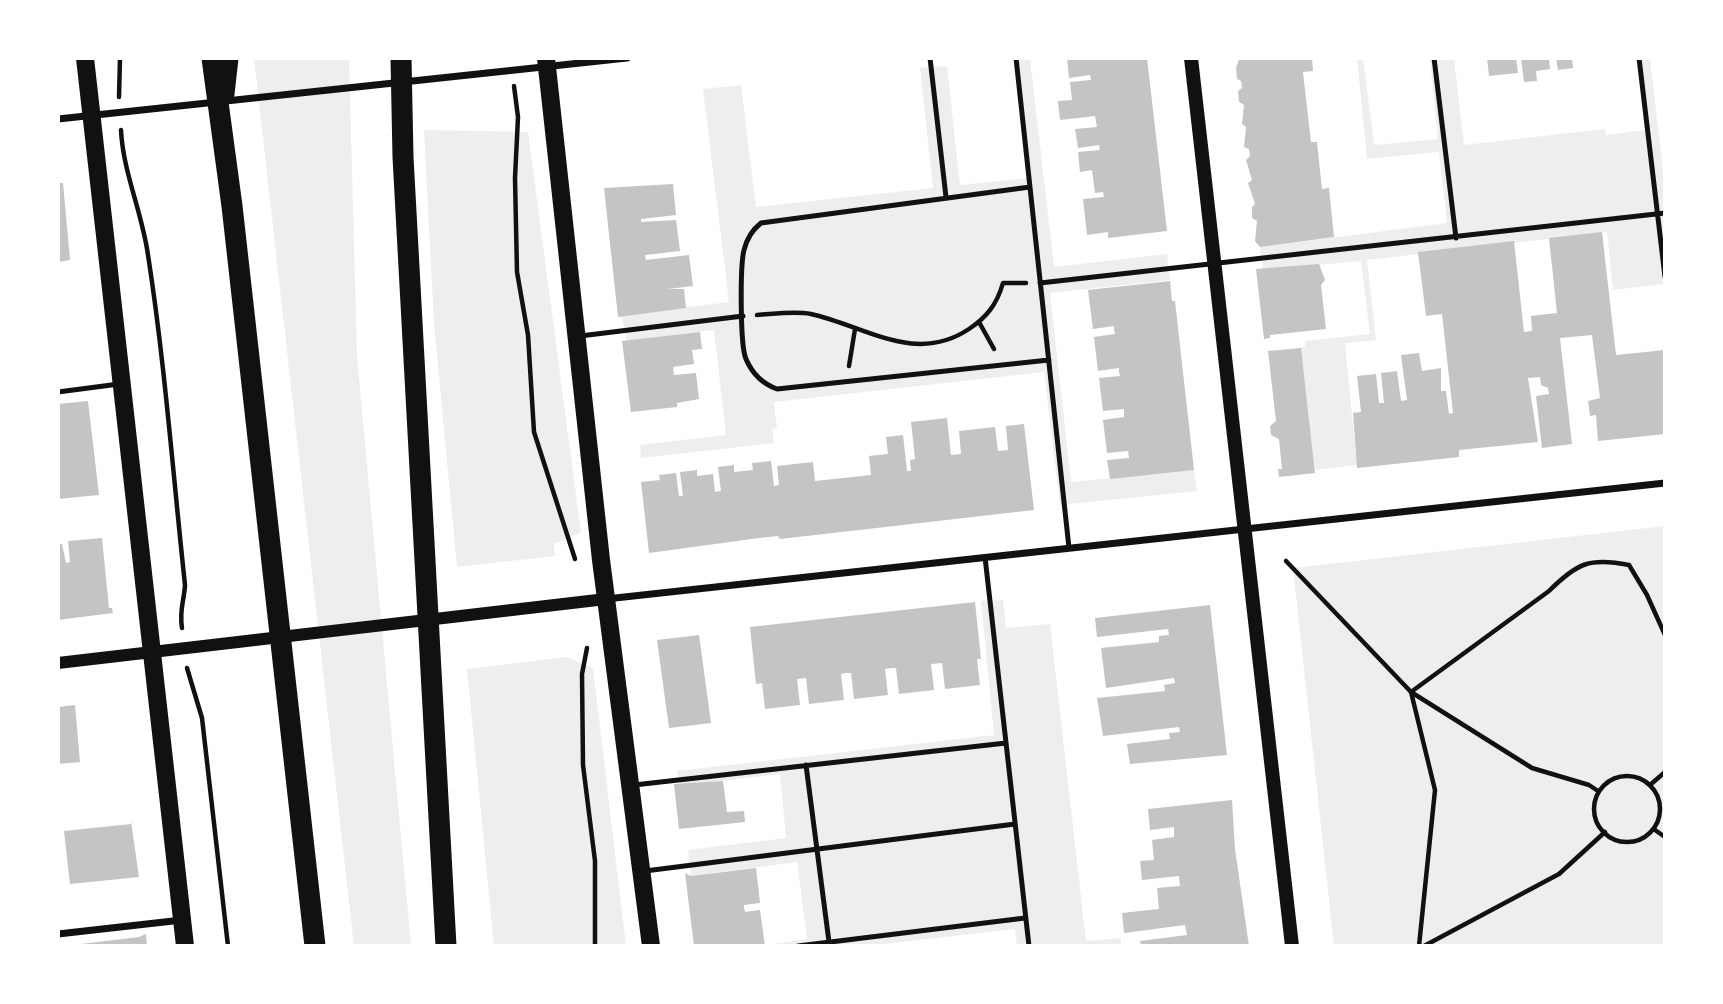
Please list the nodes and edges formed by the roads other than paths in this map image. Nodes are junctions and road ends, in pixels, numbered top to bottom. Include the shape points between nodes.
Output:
1 (85, 58) edge
2 (212, 58) edge
3 (228, 58) edge
4 (401, 58) edge
5 (626, 58) edge
6 (930, 58) edge
7 (1016, 58) edge
8 (1191, 58) edge
9 (1434, 58) edge
10 (1639, 58) edge
11 (546, 62) edge
12 (91, 116) junction
13 (58, 119) edge
14 (220, 121) junction
15 (1030, 187) junction
16 (946, 197) junction
17 (1657, 214) junction
18 (1665, 214) edge
19 (1456, 238) junction
20 (1215, 265) junction
21 (1665, 277) edge
22 (1040, 283) junction
23 (743, 316) junction
24 (577, 337) junction
25 (1049, 360) junction
26 (122, 384) junction
27 (58, 392) edge
28 (1665, 483) edge
29 (1245, 529) junction
30 (1069, 548) junction
31 (985, 558) junction
32 (606, 599) junction
33 (152, 651) junction
34 (58, 663) edge
35 (1006, 743) junction
36 (806, 765) junction
37 (631, 785) junction
38 (1015, 824) junction
39 (817, 849) junction
40 (642, 871) junction
41 (1025, 918) junction
42 (182, 920) junction
43 (58, 934) edge
44 (829, 942) junction
45 (185, 946) edge
46 (315, 946) edge
47 (446, 946) edge
48 (651, 946) edge
49 (798, 946) edge
50 (1028, 946) edge
51 (1292, 946) edge

1 - 12 main road
2 - 14 highway
3 - 14 highway
4 - 47 highway via 402,158
5 - 11 street
6 - 16 lane
7 - 15 lane
8 - 20 main road
9 - 19 lane
10 - 17 lane
11 - 12 street
11 - 24 main road
12 - 13 street
12 - 26 main road
14 - 46 highway
15 - 16 lane
15 - 22 lane
16 - 23 lane via 761,222 751,231 744,251
17 - 18 lane
17 - 19 lane
17 - 21 lane
19 - 20 lane
20 - 22 lane
20 - 29 main road
22 - 25 lane
23 - 24 lane
23 - 25 lane via 746,360 767,385 777,388
24 - 32 main road
25 - 30 lane
26 - 27 lane
26 - 33 main road
28 - 29 street
29 - 30 street
29 - 51 main road
30 - 31 street
31 - 32 street
31 - 35 lane
32 - 33 street
32 - 37 main road
33 - 34 street
33 - 42 main road
35 - 36 lane
35 - 38 lane
36 - 37 lane
36 - 39 lane
37 - 40 main road
38 - 39 lane
38 - 41 lane
39 - 40 lane
39 - 44 lane
40 - 48 main road
41 - 44 lane
41 - 50 lane
42 - 43 street
42 - 45 main road
44 - 49 lane

